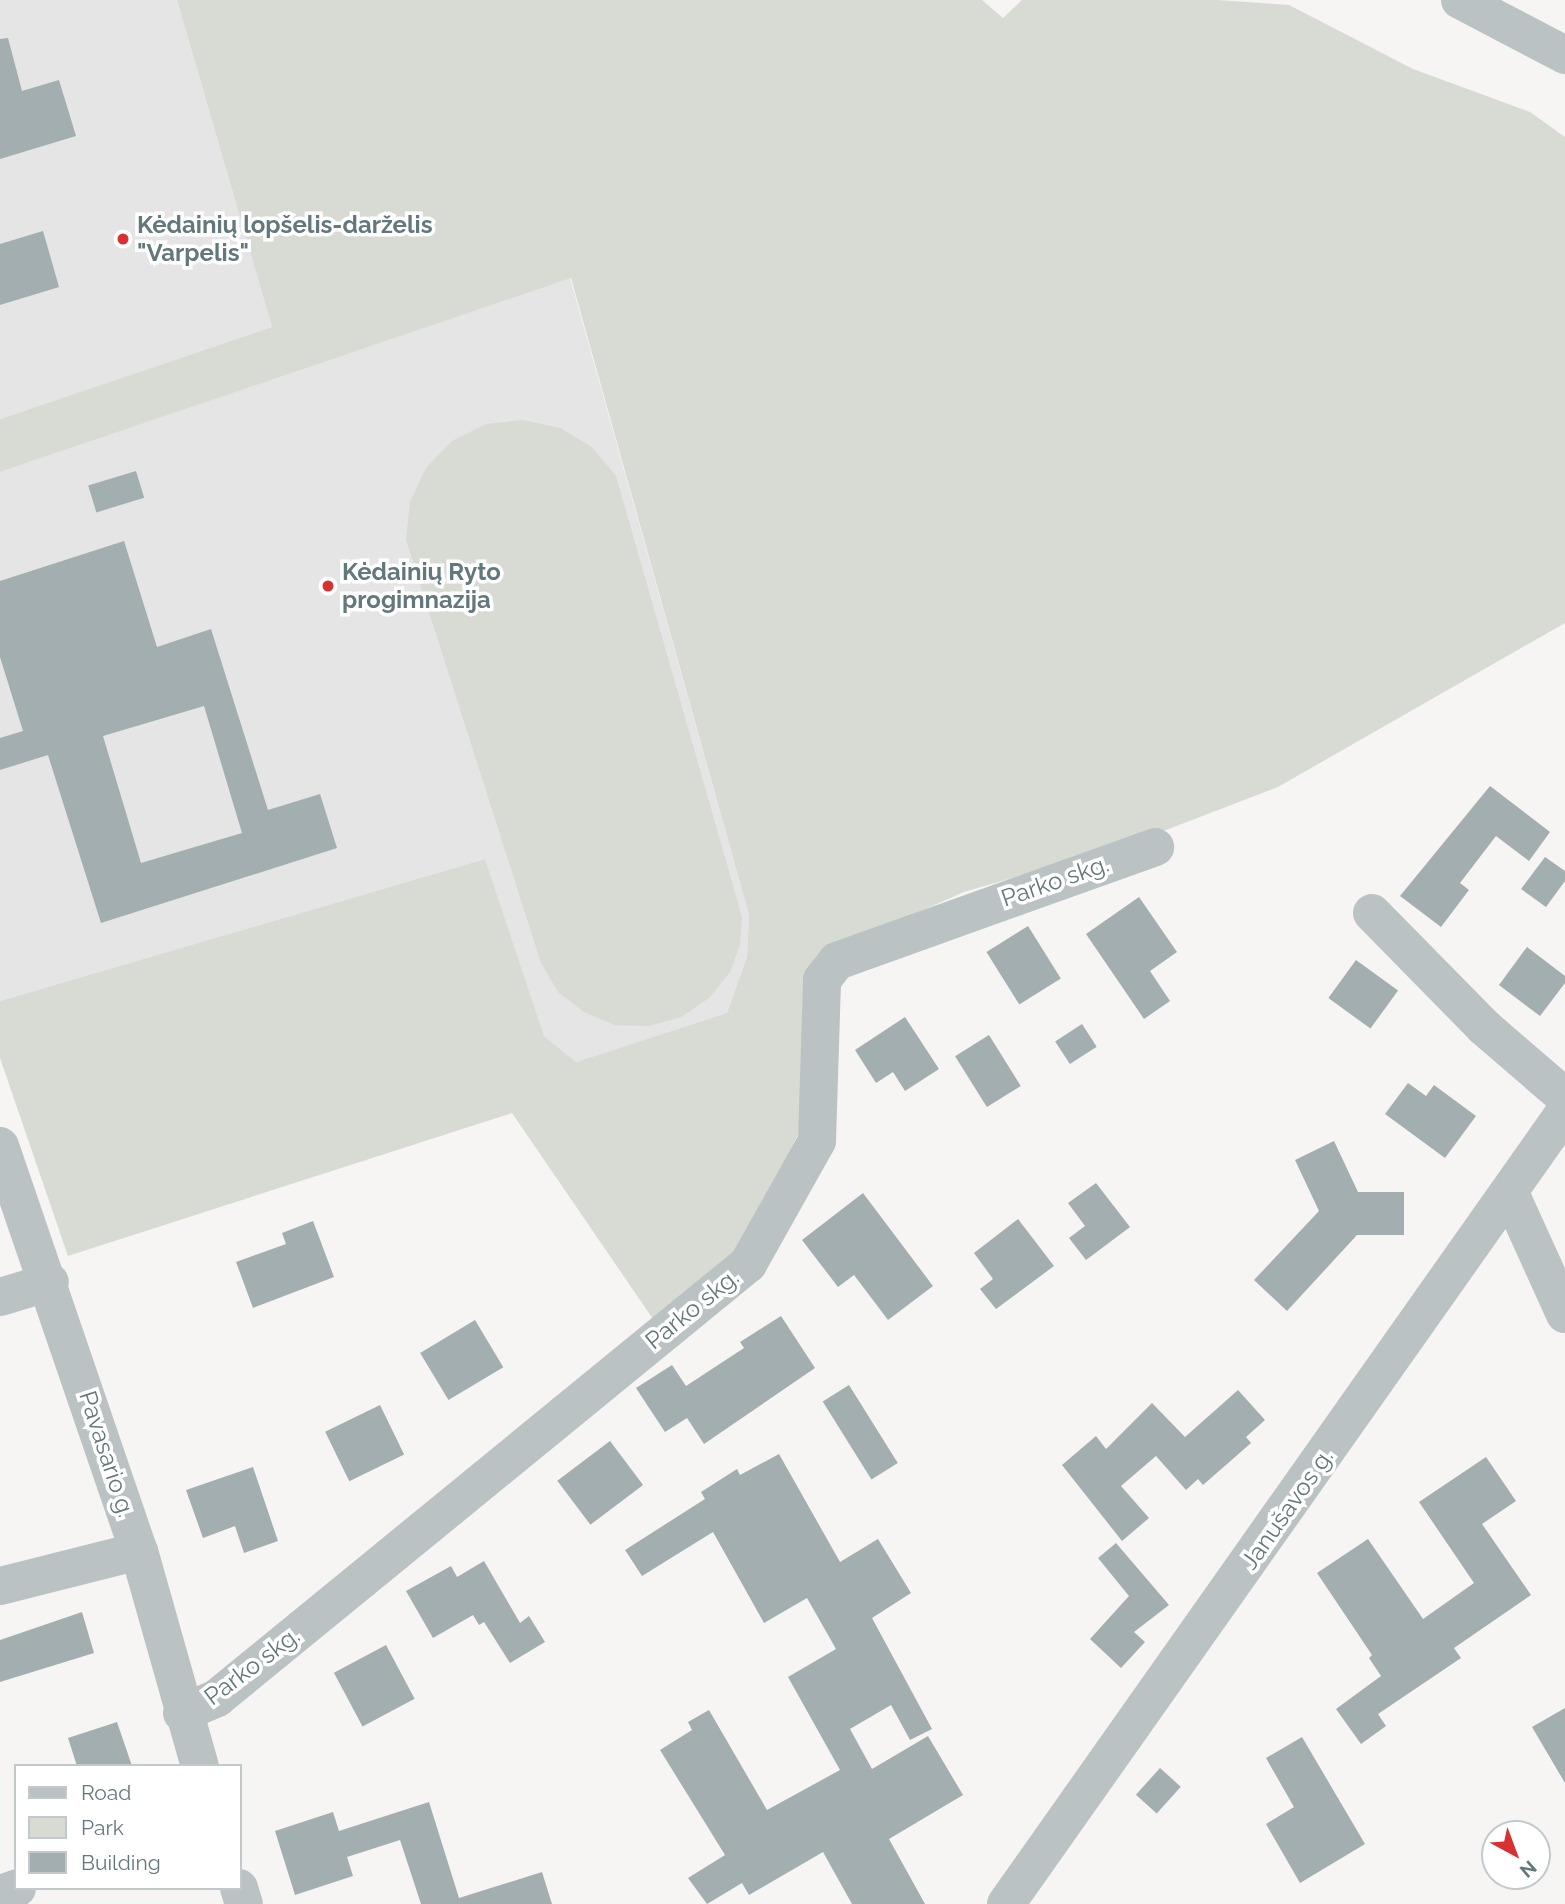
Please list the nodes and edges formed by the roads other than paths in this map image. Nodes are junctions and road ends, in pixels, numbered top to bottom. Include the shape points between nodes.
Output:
1 (1460, 0) edge
2 (1521, 29) junction
3 (1565, 32) edge
4 (1565, 55) edge
5 (1155, 847) dead end
6 (1372, 913) dead end
7 (1565, 1097) edge
8 (1565, 1112) edge
9 (0, 1146) edge
10 (1510, 1193) junction
11 (50, 1282) junction
12 (0, 1297) edge
13 (1565, 1314) edge
14 (139, 1551) junction
15 (0, 1586) edge
16 (182, 1713) junction
17 (199, 1764) edge
18 (1015, 1900) edge

1 - 2 street
2 - 3 street
2 - 4 street
5 - 16 street, Parko skg. via 837,961 822,980 817,1141 748,1264 217,1698
6 - 7 street via 1484,1027
8 - 10 street, Janušavos g.
9 - 11 street, Pavasario g.
10 - 13 street
10 - 18 street, Janušavos g.
11 - 12 street
11 - 14 street, Pavasario g.
14 - 15 street
14 - 16 street, Pavasario g.
16 - 17 street, Pavasario g.

